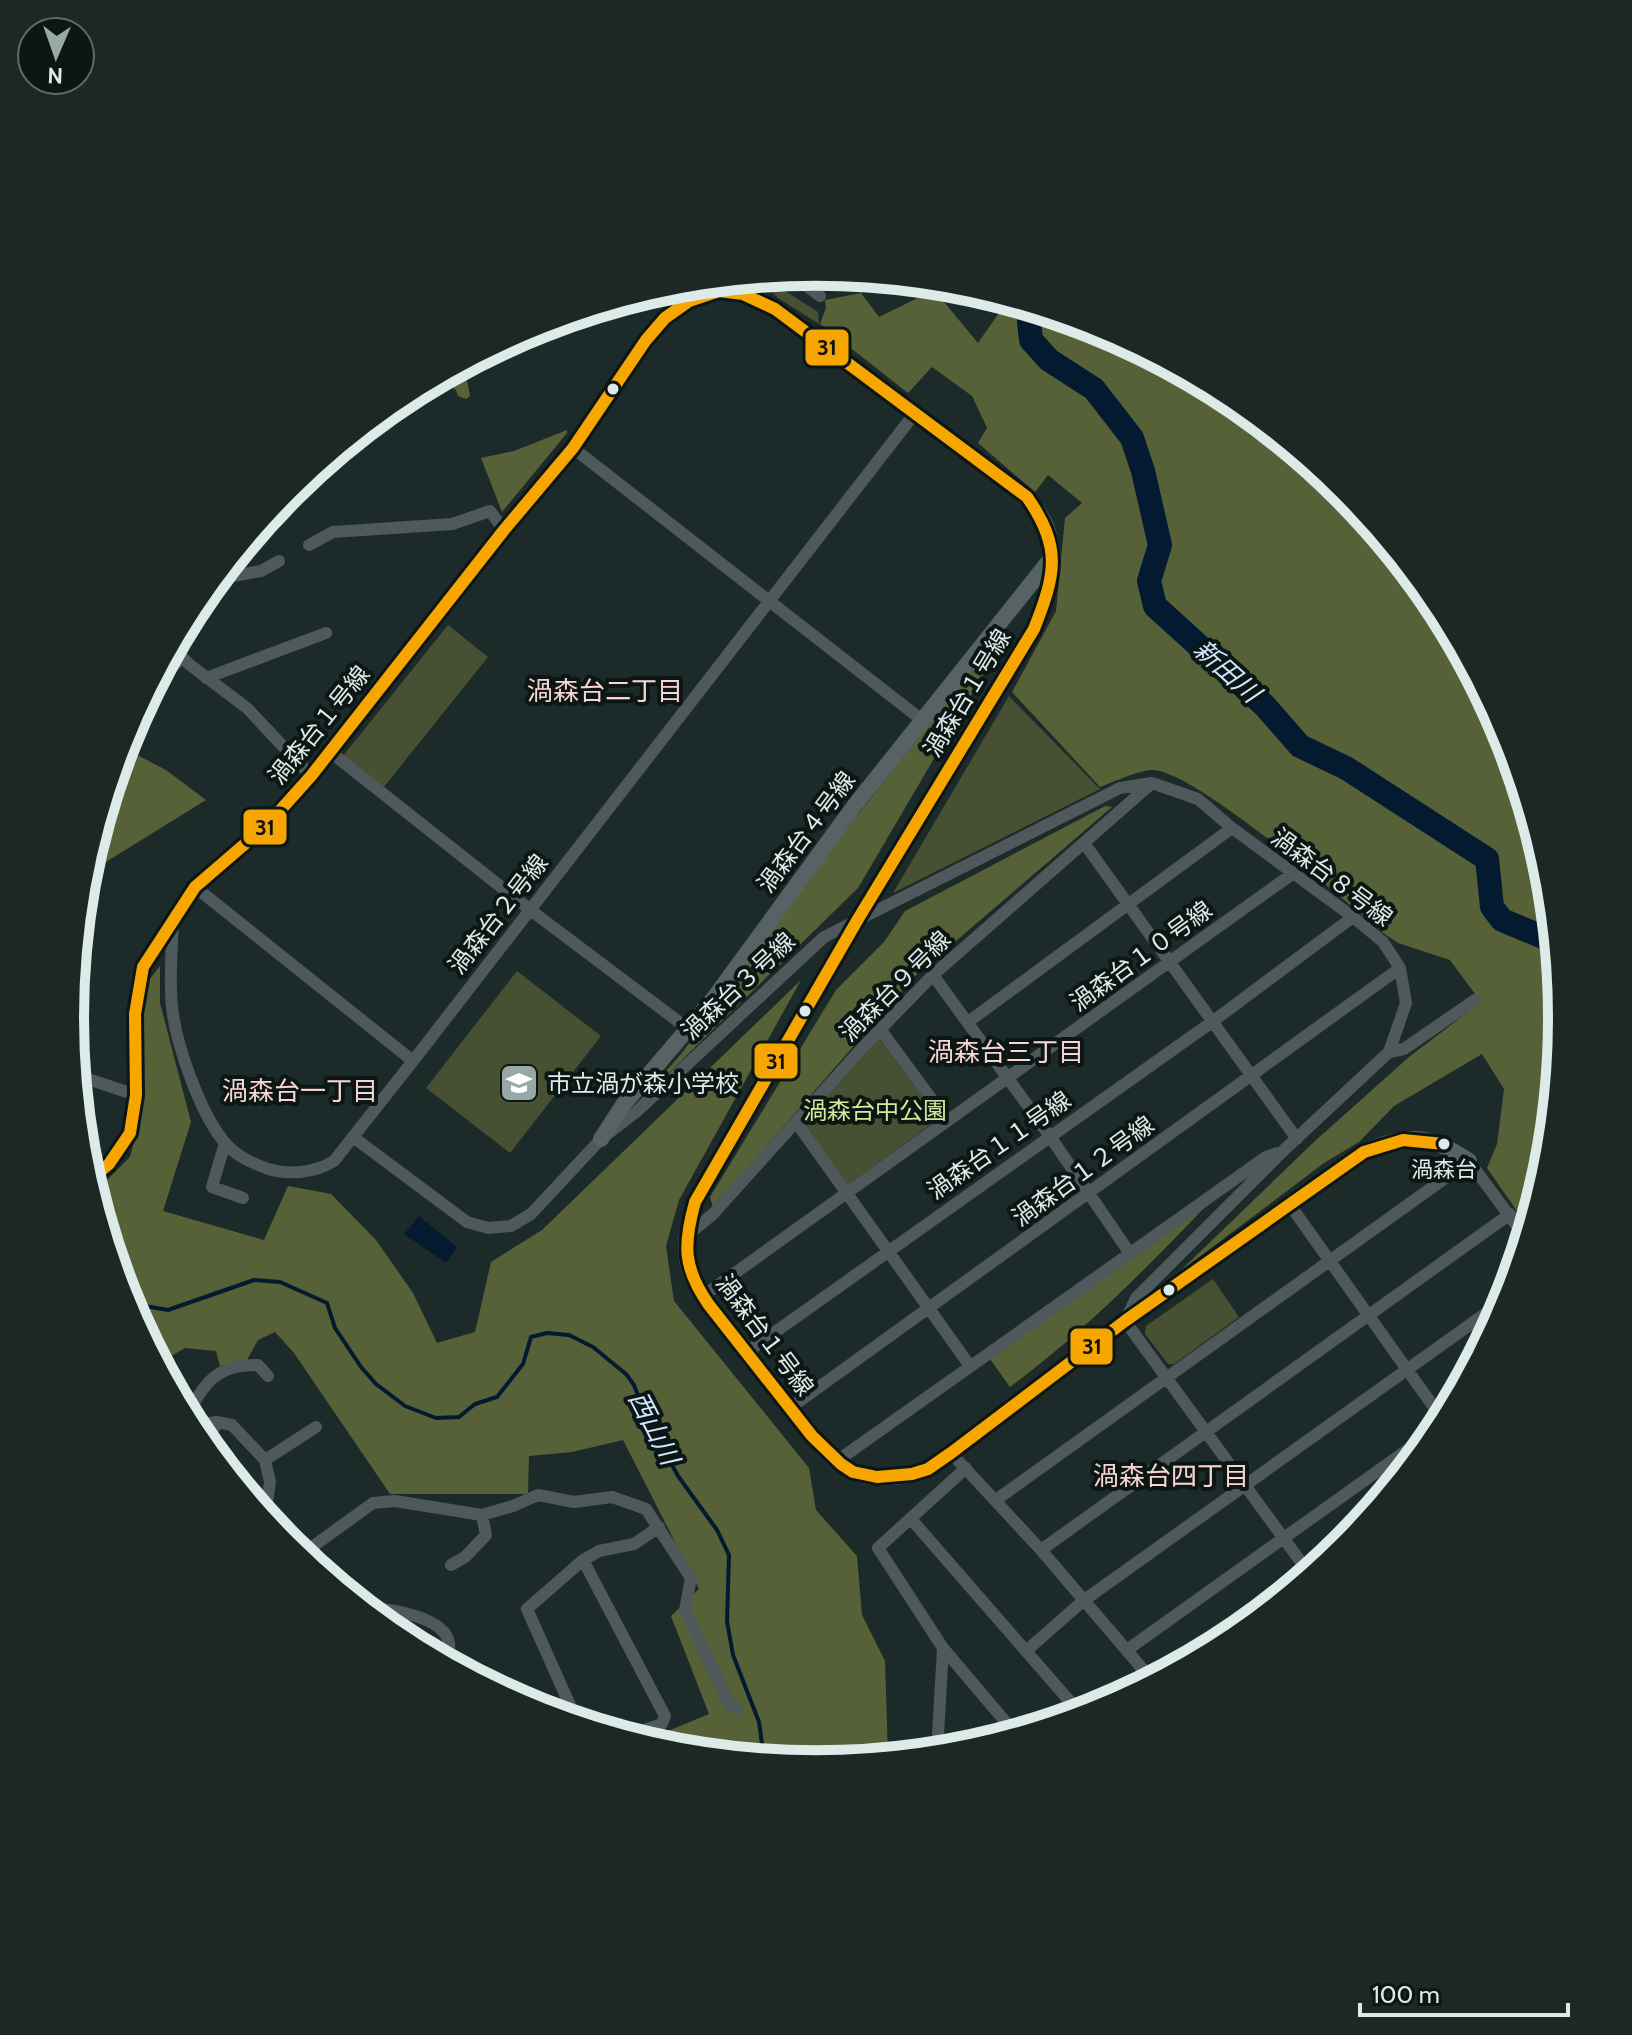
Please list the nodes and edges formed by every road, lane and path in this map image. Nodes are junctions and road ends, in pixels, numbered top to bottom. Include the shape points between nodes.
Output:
1 (807, 286) edge
2 (747, 289) edge
3 (712, 293) edge
4 (820, 296) dead end
5 (915, 413) junction
6 (573, 448) junction
7 (504, 530) junction
8 (309, 545) dead end
9 (1053, 556) junction
10 (279, 561) dead end
11 (232, 576) edge
12 (769, 600) junction
13 (326, 633) dead end
14 (180, 655) edge
15 (183, 658) junction
16 (175, 664) edge
17 (206, 678) junction
18 (922, 720) junction
19 (329, 751) junction
20 (311, 776) junction
21 (1152, 783) junction
22 (1232, 828) junction
23 (1084, 843) junction
24 (1292, 874) junction
25 (195, 887) junction
26 (1128, 905) junction
27 (529, 909) junction
28 (173, 917) junction
29 (1353, 917) junction
30 (858, 919) junction
31 (1169, 962) junction
32 (1400, 968) junction
33 (933, 975) junction
34 (1475, 1000) dead end
35 (968, 1022) junction
36 (1212, 1022) junction
37 (687, 1028) junction
38 (880, 1029) junction
39 (1389, 1052) junction
40 (413, 1061) junction
41 (1252, 1077) junction
42 (87, 1079) edge
43 (1008, 1079) junction
44 (136, 1095) junction
45 (947, 1120) junction
46 (796, 1122) junction
47 (1049, 1135) junction
48 (353, 1137) junction
49 (601, 1139) junction
50 (1297, 1139) junction
51 (225, 1143) junction
52 (1284, 1150) junction
53 (1469, 1161) junction
54 (101, 1171) edge
55 (846, 1193) junction
56 (1089, 1193) junction
57 (229, 1194) junction
58 (243, 1198) dead end
59 (1290, 1205) junction
60 (225, 1207) dead end
61 (1510, 1214) junction
62 (1517, 1225) edge
63 (685, 1237) junction
64 (887, 1252) junction
65 (1129, 1252) junction
66 (1331, 1260) junction
67 (703, 1296) junction
68 (929, 1309) junction
69 (1485, 1313) edge
70 (1368, 1315) junction
71 (1125, 1321) junction
72 (747, 1352) junction
73 (970, 1366) junction
74 (1406, 1368) junction
75 (268, 1376) dead end
76 (1168, 1377) junction
77 (195, 1404) edge
78 (790, 1408) junction
79 (1435, 1408) edge
80 (217, 1422) junction
81 (207, 1423) edge
82 (316, 1427) dead end
83 (212, 1431) edge
84 (1206, 1431) junction
85 (1405, 1452) edge
86 (951, 1453) junction
87 (265, 1460) junction
88 (837, 1461) junction
89 (966, 1468) junction
90 (1245, 1485) junction
91 (996, 1500) junction
92 (267, 1501) edge
93 (482, 1515) junction
94 (911, 1519) junction
95 (659, 1527) junction
96 (1284, 1539) junction
97 (311, 1548) edge
98 (1041, 1550) junction
99 (583, 1560) junction
100 (1303, 1564) edge
101 (451, 1565) dead end
102 (1083, 1601) junction
103 (386, 1610) edge
104 (943, 1648) junction
105 (448, 1650) edge
106 (1127, 1650) junction
107 (1026, 1651) junction
108 (1145, 1671) edge
109 (1072, 1703) edge
110 (571, 1707) edge
111 (737, 1709) dead end
112 (1008, 1724) edge
113 (647, 1729) edge
114 (938, 1739) edge

1 - 4 street
2 - 5 street, 渦森台１号線
3 - 6 street, 渦森台１号線 via 665,318
5 - 9 street, 渦森台１号線 via 1027,497 1044,523
5 - 12 street, 渦森台２号線
6 - 7 street, 渦森台１号線
6 - 12 street
7 - 8 street via 490,511 452,524 333,532
7 - 19 street, 渦森台１号線
9 - 18 street, 渦森台４号線
9 - 30 street, 渦森台１号線 via 1048,594 1034,629
10 - 11 street
12 - 18 street
12 - 27 street, 渦森台２号線
13 - 17 street
14 - 15 street
15 - 16 street
15 - 17 street
17 - 20 street via 247,708
18 - 37 street, 渦森台４号線
19 - 20 street, 渦森台１号線
19 - 27 street
20 - 25 street, 渦森台１号線 via 268,824
21 - 22 street, 渦森台８号線 via 1198,799
21 - 23 street, 渦森台９号線
21 - 30 street via 1120,788
22 - 24 street, 渦森台８号線
22 - 26 street
23 - 26 street
23 - 33 street, 渦森台９号線
24 - 29 street, 渦森台８号線
24 - 31 street, 渦森台１０号線
25 - 28 street, 渦森台１号線
25 - 40 street
26 - 31 street
26 - 35 street
27 - 37 street
27 - 40 street, 渦森台２号線
28 - 44 street, 渦森台１号線 via 143,967 135,1014
28 - 51 street, 渦森台２号線 via 171,1005 177,1041
29 - 32 street, 渦森台８号線 via 1383,942
29 - 36 street, 渦森台１１号線
30 - 49 street, 渦森台３号線 via 824,937
30 - 63 street, 渦森台１号線 via 695,1202
31 - 36 street
31 - 43 street, 渦森台１０号線
32 - 39 street via 1406,1003
32 - 41 street, 渦森台１２号線
33 - 35 street
33 - 38 street, 渦森台９号線
34 - 39 street via 1404,1049
35 - 43 street
36 - 41 street
36 - 47 street, 渦森台１１号線
37 - 49 street, 渦森台４号線
38 - 45 street
38 - 46 street, 渦森台９号線
39 - 50 street
40 - 48 street, 渦森台２号線
41 - 50 street
41 - 56 street, 渦森台１２号線
42 - 44 street
43 - 45 street, 渦森台１０号線
43 - 47 street
44 - 54 street, 渦森台１号線 via 130,1133
45 - 55 street, 渦森台１０号線
46 - 55 street
46 - 63 street, 渦森台９号線 via 713,1214
47 - 56 street
47 - 64 street, 渦森台１１号線
48 - 49 street, 渦森台３号線 via 467,1222 488,1228 511,1226 531,1214
48 - 51 street, 渦森台２号線 via 323,1168 298,1172 247,1162
50 - 52 street
51 - 57 street via 212,1187
52 - 65 street via 1266,1157
52 - 71 street via 1136,1298
53 - 59 street, 渦森台１号線 via 1444,1144 1395,1139 1364,1152
53 - 61 street, 渦森台１号線
53 - 66 street
55 - 64 street
55 - 67 street, 渦森台１０号線
56 - 65 street
56 - 68 street, 渦森台１２号線
57 - 58 street
57 - 60 street
59 - 66 street
59 - 71 street, 渦森台１号線
61 - 62 street, 渦森台１号線
61 - 70 street
63 - 67 street, 渦森台１号線 via 691,1275
64 - 68 street
64 - 72 street, 渦森台１１号線
65 - 73 street
66 - 70 street
66 - 76 street
67 - 72 street, 渦森台１号線
68 - 73 street
68 - 78 street, 渦森台１２号線
69 - 74 street
70 - 74 street
70 - 84 street
71 - 76 street
71 - 86 street, 渦森台１号線
72 - 78 street, 渦森台１号線
73 - 88 street
74 - 79 street
74 - 90 street
75 - 77 street via 258,1365 225,1369 211,1378
76 - 84 street
76 - 91 street
78 - 88 street, 渦森台１号線
80 - 81 street
80 - 83 street
80 - 87 street via 232,1425
82 - 87 street
84 - 90 street
84 - 98 street
85 - 96 street
86 - 88 street, 渦森台１号線 via 921,1472 896,1476 854,1473
86 - 89 street
87 - 92 street
89 - 91 street
89 - 94 street
90 - 96 street
90 - 102 street
91 - 98 street
93 - 95 street via 538,1495 574,1502 612,1497 646,1509
93 - 97 street via 395,1501 373,1503
93 - 101 street via 486,1535
94 - 104 street via 878,1548
94 - 107 street
95 - 99 street via 634,1544
95 - 111 street via 691,1578 685,1610 730,1705
96 - 100 street
96 - 106 street
98 - 102 street
99 - 110 street via 527,1609
99 - 113 street via 665,1716 662,1724
102 - 106 street
102 - 107 street
103 - 105 street via 400,1610 444,1633
104 - 112 street
104 - 114 street
106 - 108 street
107 - 109 street

